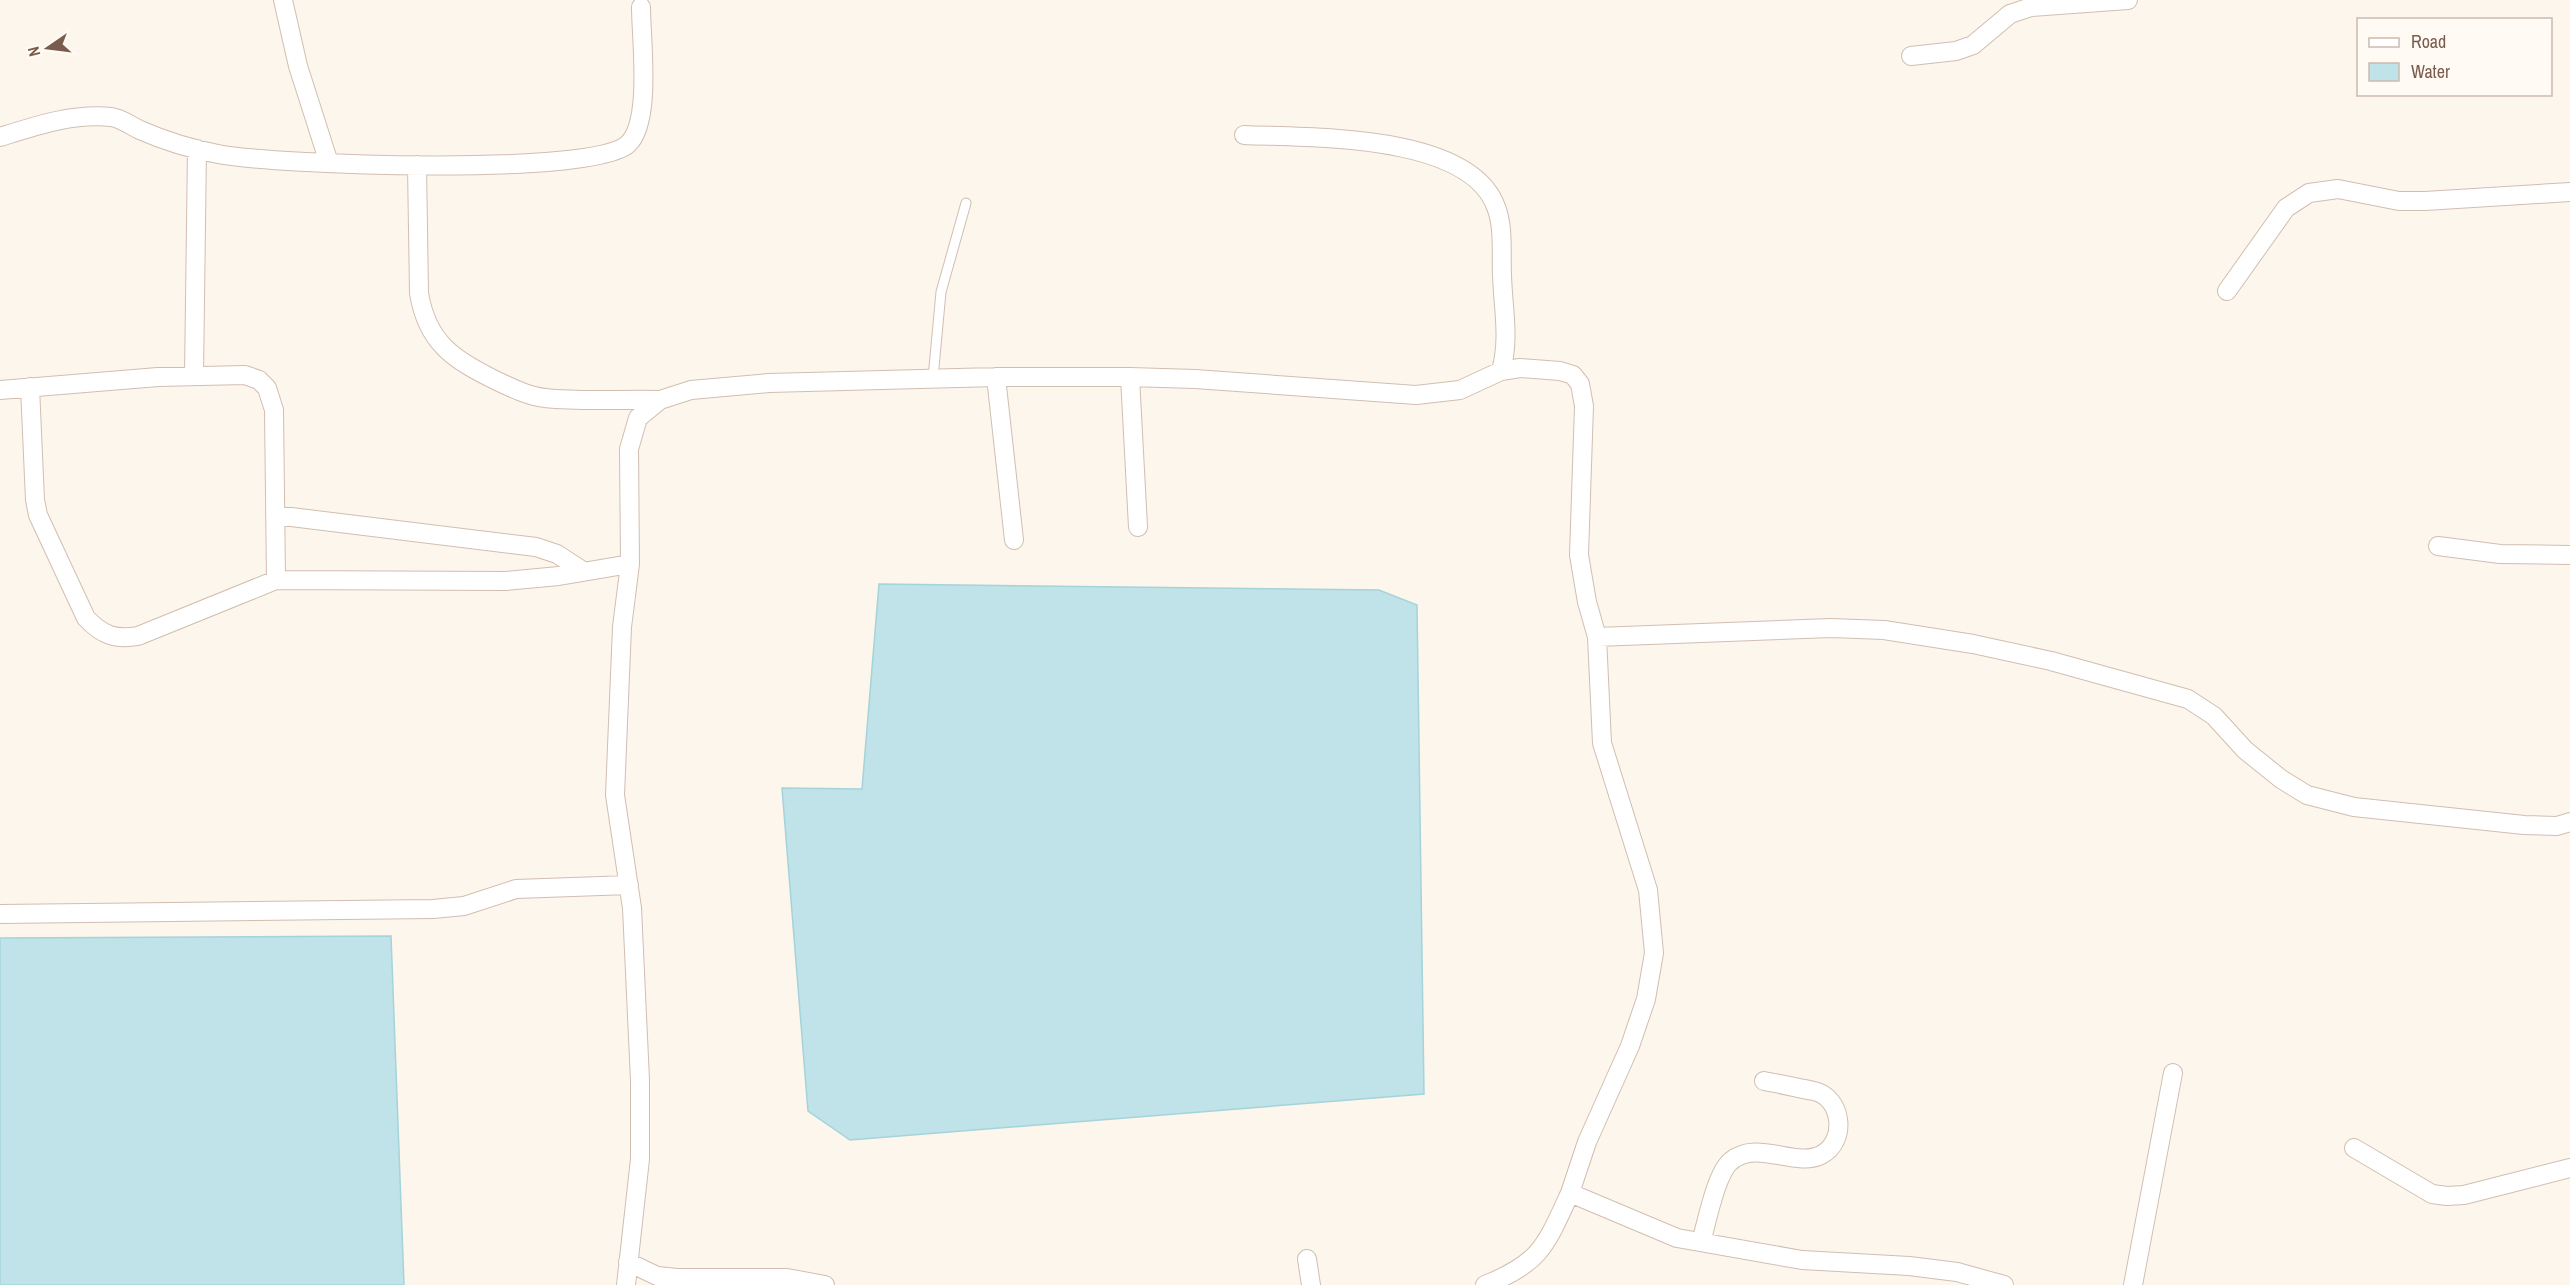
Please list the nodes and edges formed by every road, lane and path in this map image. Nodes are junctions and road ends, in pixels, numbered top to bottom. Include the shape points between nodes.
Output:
1 (283, 0) edge
2 (2128, 0) edge
3 (641, 7) dead end
4 (1911, 56) dead end
5 (1244, 135) dead end
6 (0, 137) edge
7 (197, 149) junction
8 (329, 163) junction
9 (417, 165) junction
10 (2570, 192) edge
11 (966, 203) dead end
12 (2227, 291) dead end
13 (1502, 371) junction
14 (194, 376) junction
15 (996, 377) junction
16 (1130, 377) junction
17 (933, 378) junction
18 (30, 387) junction
19 (0, 390) edge
20 (660, 400) junction
21 (275, 515) junction
22 (1138, 527) dead end
23 (1014, 540) dead end
24 (2438, 546) dead end
25 (2570, 555) edge
26 (630, 564) junction
27 (583, 571) junction
28 (276, 580) junction
29 (1598, 637) junction
30 (2570, 822) edge
31 (629, 885) junction
32 (0, 914) edge
33 (2173, 1073) dead end
34 (1764, 1081) dead end
35 (2354, 1148) dead end
36 (2570, 1168) edge
37 (1570, 1193) junction
38 (1701, 1242) junction
39 (1307, 1259) dead end
40 (627, 1262) junction
41 (626, 1285) edge
42 (825, 1285) edge
43 (1311, 1285) edge
44 (1485, 1285) edge
45 (2004, 1285) edge
46 (2133, 1285) edge

1 - 8 street via 298,66
2 - 4 street via 2031,7 2010,14 1973,45
3 - 9 street via 642,109 628,144 613,153 579,159
5 - 13 street via 1405,146 1458,166 1480,182 1492,199 1499,220 1508,346
6 - 7 street via 57,121 114,117
7 - 8 street via 284,162
7 - 14 street
8 - 9 street
9 - 20 street via 419,293 422,310 444,350 466,366 543,398
10 - 12 street via 2426,201 2399,201 2338,189 2309,193 2286,208
11 - 17 lane via 941,292
13 - 16 street via 1460,390 1416,395
13 - 29 street via 1560,371 1573,375 1580,384 1584,406 1579,555
14 - 18 street
14 - 21 street via 245,375 267,388 274,410
15 - 16 street
15 - 17 street
15 - 23 street
16 - 22 street
17 - 20 street via 769,383 692,390
18 - 19 street
18 - 28 street via 38,515 87,618 97,629 122,639 138,636
20 - 26 street via 638,418 629,449
21 - 27 street via 536,547 557,554
21 - 28 street
24 - 25 street via 2500,554
26 - 27 street
26 - 31 street via 622,627 615,795
27 - 28 street via 506,581
29 - 30 street via 1831,628 1884,630 1973,644 2188,699 2214,716 2244,750 2307,795 2354,807 2557,826
29 - 37 street via 1602,743 1648,890 1654,952 1646,999 1630,1046 1587,1142
31 - 32 street via 516,890 464,906 433,909
31 - 40 street via 640,1159
33 - 46 street
34 - 38 street via 1825,1093 1834,1103 1839,1119 1833,1146 1812,1158 1762,1153 1733,1159 1724,1169
35 - 36 street via 2432,1194 2447,1197
37 - 38 street via 1650,1228
37 - 44 street via 1546,1244 1531,1262
38 - 45 street via 1802,1260 1957,1272
39 - 43 street
40 - 41 street
40 - 42 street via 657,1276 787,1278

